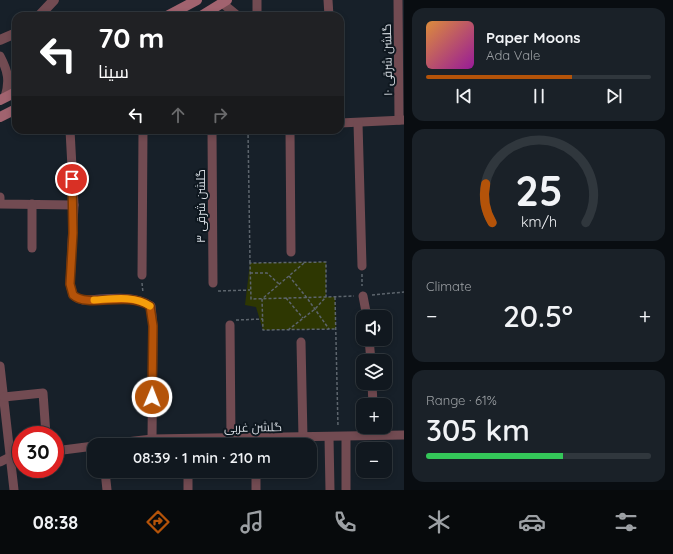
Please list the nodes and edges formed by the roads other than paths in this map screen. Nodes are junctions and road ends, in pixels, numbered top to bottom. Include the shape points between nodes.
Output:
1 (54, 0) edge
2 (197, 0) edge
3 (257, 0) edge
4 (328, 0) edge
5 (398, 0) edge
6 (224, 2) edge
7 (43, 12) edge
8 (178, 12) edge
9 (208, 12) edge
10 (234, 12) edge
11 (257, 12) edge
12 (329, 12) edge
13 (12, 35) edge
14 (0, 40) edge
15 (0, 56) edge
16 (8, 72) junction
17 (12, 74) edge
18 (12, 94) edge
19 (3, 99) edge
20 (12, 111) edge
21 (0, 117) edge
22 (402, 120) edge
23 (344, 123) edge
24 (358, 123) junction
25 (70, 134) edge
26 (143, 134) edge
27 (212, 134) edge
28 (290, 134) edge
29 (0, 197) edge
30 (32, 204) junction
31 (74, 205) junction
32 (32, 248) dead end
33 (291, 252) dead end
34 (362, 266) road end
35 (142, 275) road end
36 (212, 283) road end
37 (363, 296) road end
38 (365, 310) edge
39 (230, 325) road end
40 (301, 342) dead end
41 (0, 366) edge
42 (4, 397) junction
43 (45, 426) edge
44 (360, 434) edge
45 (392, 434) edge
46 (404, 435) edge
47 (338, 437) junction
48 (152, 438) edge
49 (230, 438) edge
50 (303, 438) joint
51 (87, 447) edge
52 (64, 450) edge
53 (10, 457) junction
54 (0, 462) edge
55 (106, 478) edge
56 (188, 478) edge
57 (256, 478) edge
58 (14, 490) edge
59 (107, 490) edge
60 (188, 490) edge
61 (256, 490) edge
62 (330, 490) edge
63 (346, 490) edge

1 - 7 street
2 - 8 main road
3 - 11 street
4 - 12 street
5 - 22 street, گلشن شرقی ۱۰
6 - 9 main road
6 - 10 street
13 - 14 street
15 - 16 street
16 - 17 street
16 - 19 street via 9,81
18 - 19 main road
20 - 21 main road
22 - 24 street
23 - 24 street
24 - 34 street
25 - 31 street
26 - 35 street
27 - 36 street, گلشن شرقی ۳
28 - 33 street
29 - 30 street via 0,204
30 - 31 street
30 - 32 street
31 - 48 street via 70,276 73,295 82,300 126,298 144,301 150,306 153,326
37 - 38 street
39 - 49 street
40 - 50 street
41 - 42 street
42 - 43 street via 43,394
42 - 53 street
44 - 47 street, گلشن غربی
45 - 46 street, گلشن غربی
47 - 50 street, گلشن غربی
47 - 62 street
47 - 63 street
51 - 52 street
53 - 54 street
53 - 58 street
55 - 59 street
56 - 60 street
57 - 61 street

